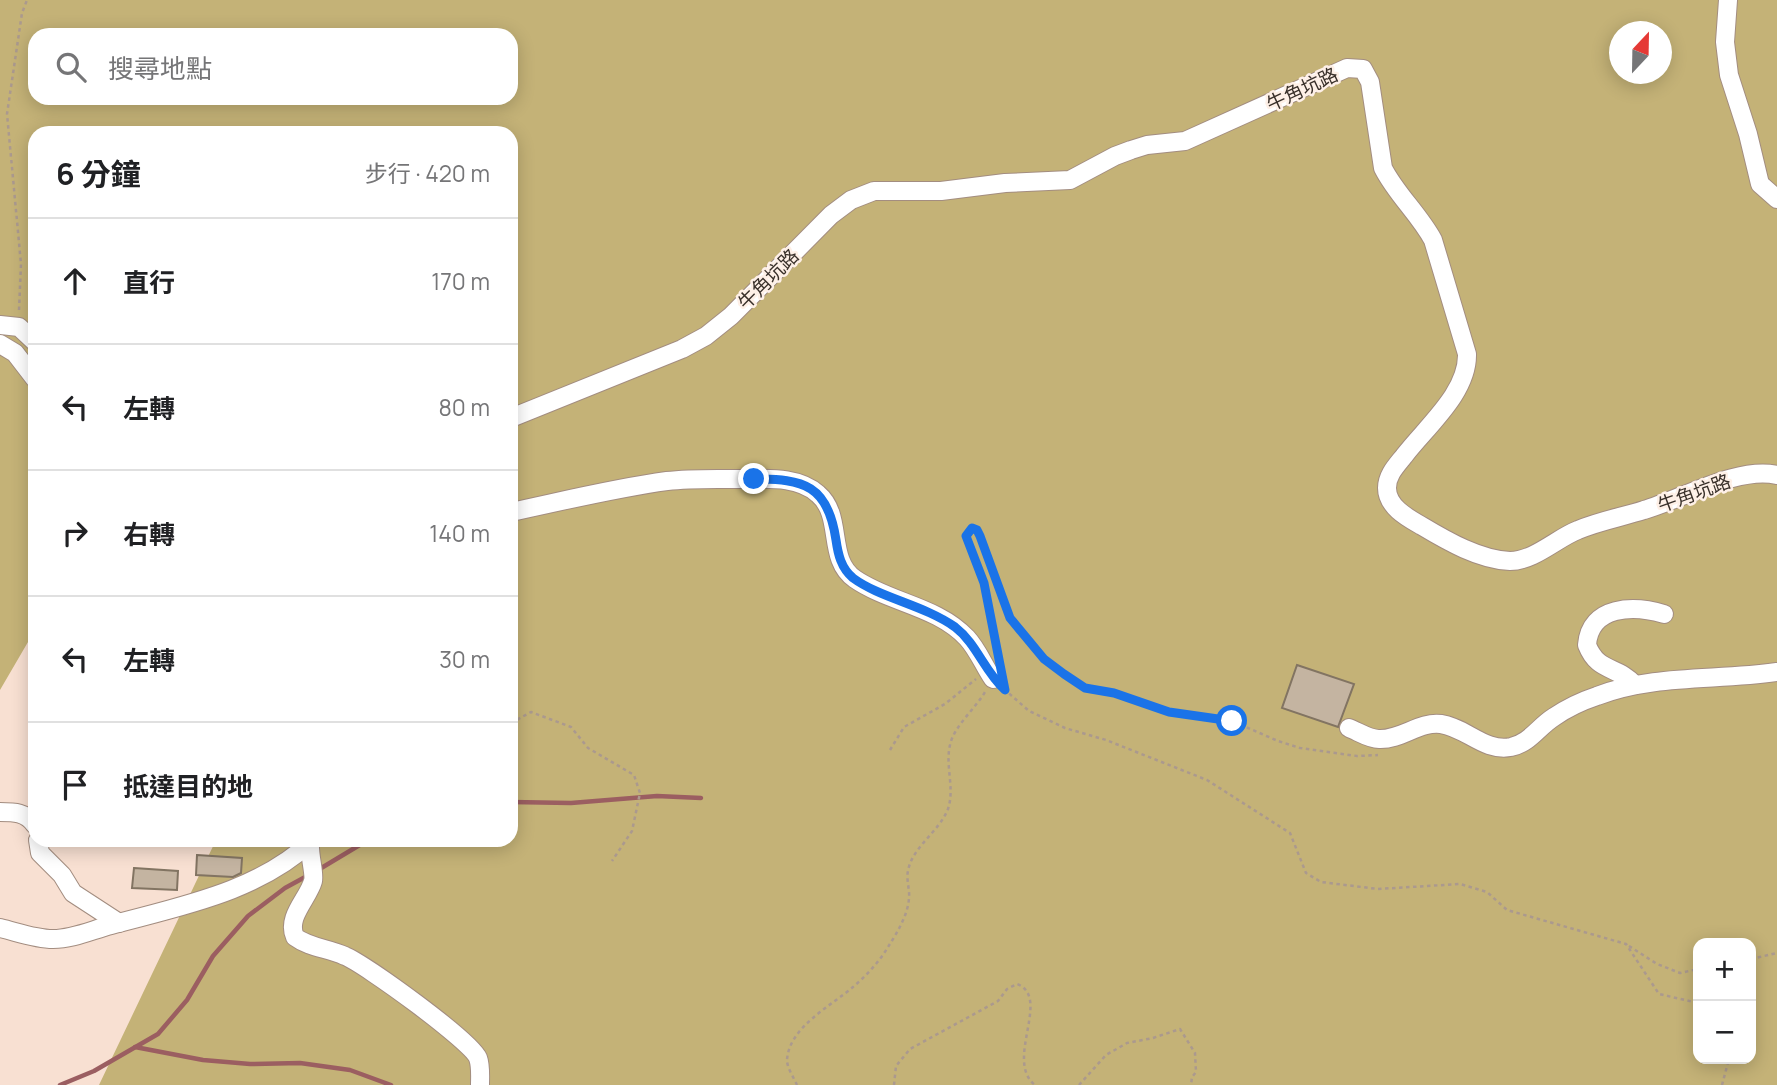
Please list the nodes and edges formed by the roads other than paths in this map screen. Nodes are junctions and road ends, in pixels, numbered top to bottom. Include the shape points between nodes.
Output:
1 (1725, 1) edge
2 (1777, 199) edge
3 (0, 325) edge
4 (28, 335) edge
5 (0, 345) edge
6 (28, 370) edge
7 (518, 415) edge
8 (1777, 475) edge
9 (518, 511) edge
10 (1664, 614) dead end
11 (994, 672) road end
12 (1777, 672) edge
13 (1635, 685) junction
14 (1349, 728) dead end
15 (0, 812) edge
16 (28, 818) edge
17 (39, 847) edge
18 (303, 847) edge
19 (311, 847) edge
20 (119, 923) junction
21 (0, 928) edge
22 (480, 1085) edge

1 - 2 street via 1729,75 1760,184
3 - 4 street via 19,327
5 - 6 street via 15,353
7 - 8 street, 牛角坑路 via 706,336 851,200 874,191 942,191 1070,180 1131,150 1185,142 1355,67 1363,69 1370,82 1383,168 1433,240 1467,354 1460,387 1388,480 1387,491 1403,515 1480,554 1514,561 1579,529 1739,477
9 - 11 street via 670,480 781,479 800,484 825,502 848,573 954,627
10 - 13 street via 1635,608 1605,614 1593,626 1587,645 1595,661
12 - 13 street
13 - 14 street via 1570,707 1528,741 1500,749 1438,724 1380,739
15 - 16 street
17 - 20 street via 73,893
18 - 20 street via 243,886
19 - 22 street via 314,879 292,926 295,937 360,963 459,1037 478,1058
20 - 21 street via 52,939

